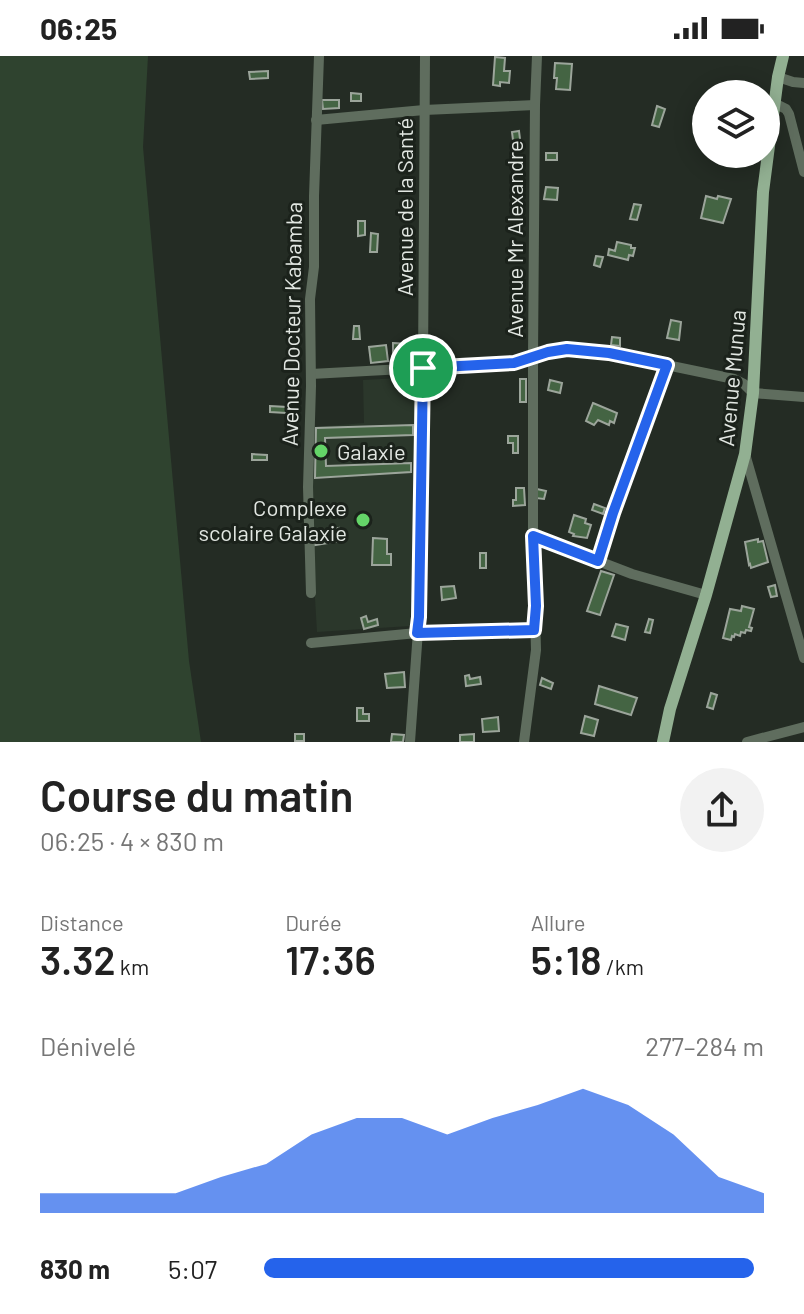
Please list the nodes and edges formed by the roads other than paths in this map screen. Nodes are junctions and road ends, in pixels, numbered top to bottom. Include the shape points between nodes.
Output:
1 (319, 56) edge
2 (425, 56) edge
3 (537, 56) edge
4 (783, 56) edge
5 (778, 77) junction
6 (778, 80) edge
7 (804, 83) edge
8 (535, 105) junction
9 (780, 106) edge
10 (424, 110) junction
11 (316, 120) junction
12 (766, 168) edge
13 (804, 172) edge
14 (533, 356) junction
15 (667, 365) junction
16 (423, 368) junction
17 (311, 374) junction
18 (753, 393) junction
19 (804, 397) edge
20 (745, 454) junction
21 (533, 536) junction
22 (598, 561) junction
23 (311, 593) dead end
24 (706, 595) junction
25 (534, 630) junction
26 (417, 633) junction
27 (311, 643) dead end
28 (804, 658) edge
29 (804, 727) edge
30 (410, 742) edge
31 (524, 742) edge
32 (663, 742) edge
33 (747, 742) edge

1 - 11 street, Avenue Docteur Kabamba
2 - 10 street, Avenue de la Santé
3 - 8 street, Avenue Mr Alexandre
4 - 5 main road, Avenue Munua
5 - 6 main road, Avenue Munua
5 - 7 street
8 - 10 street
8 - 14 street, Avenue Mr Alexandre
9 - 13 street via 789,114
10 - 11 street
10 - 16 street, Avenue de la Santé
11 - 17 street, Avenue Docteur Kabamba
12 - 18 main road, Avenue Munua
14 - 15 street via 579,350
14 - 16 street via 514,363
14 - 21 street, Avenue Mr Alexandre
15 - 18 street via 734,379
15 - 22 street
16 - 17 street
16 - 26 street, Avenue de la Santé
17 - 23 street, Avenue Docteur Kabamba
18 - 19 street
18 - 20 main road, Avenue Munua
20 - 24 main road, Avenue Munua
20 - 28 street
21 - 22 street
21 - 25 street, Avenue Mr Alexandre
22 - 24 street
24 - 32 main road, Avenue Munua
25 - 26 street
25 - 31 street, Avenue Mr Alexandre
26 - 27 street
26 - 30 street, Avenue de la Santé
29 - 33 street

